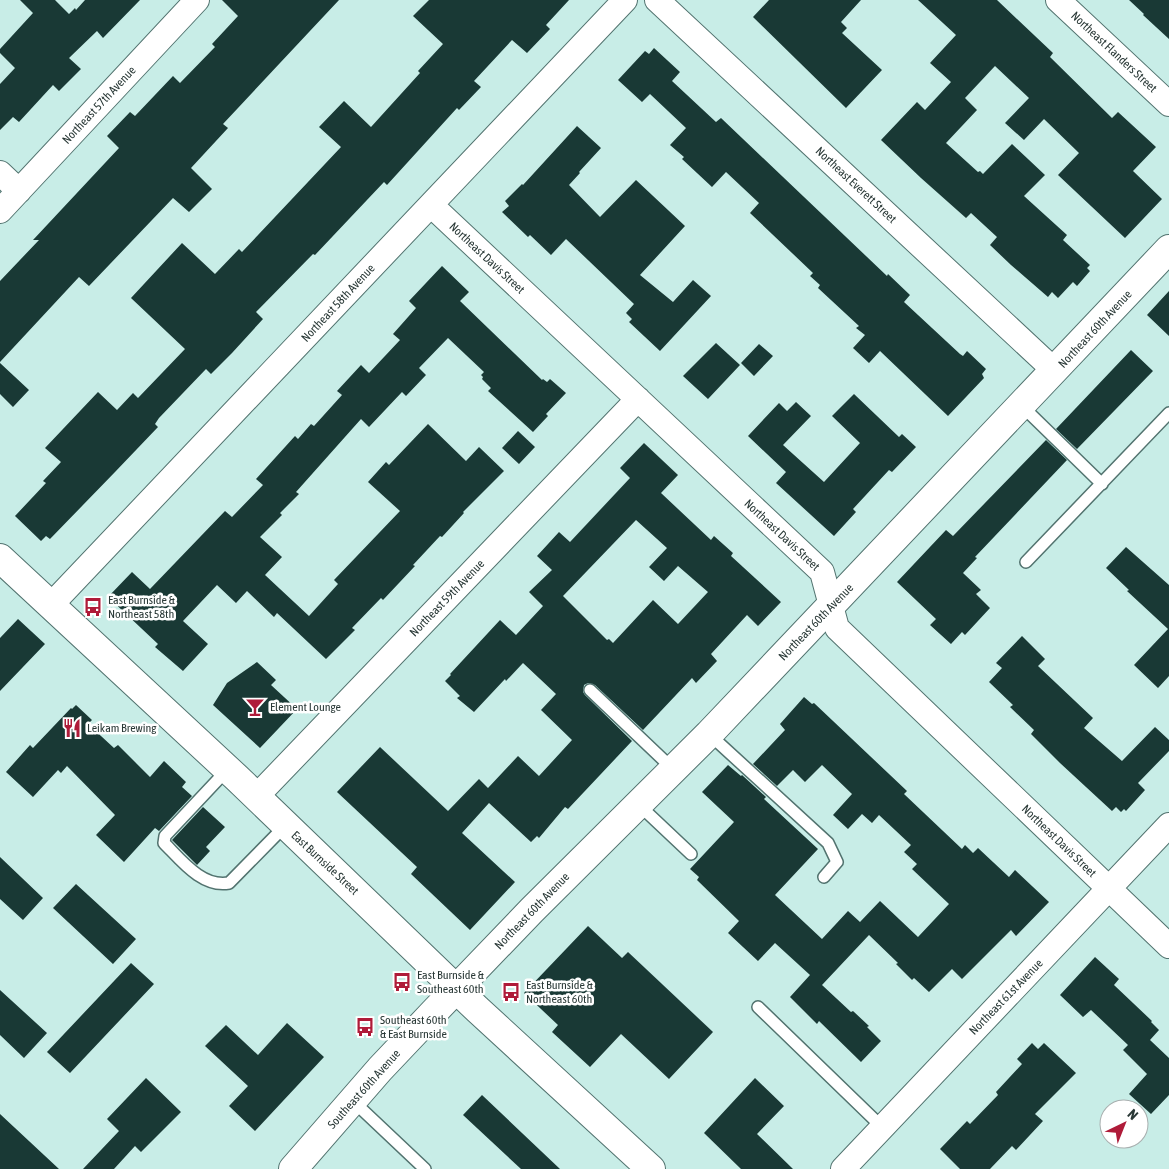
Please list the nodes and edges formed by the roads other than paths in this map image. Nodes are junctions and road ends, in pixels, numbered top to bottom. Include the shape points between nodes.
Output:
1 (197, 0) edge
2 (625, 0) edge
3 (657, 0) edge
4 (1058, 0) edge
5 (1169, 104) edge
6 (0, 173) edge
7 (19, 191) junction
8 (431, 205) junction
9 (0, 211) edge
10 (1169, 249) edge
11 (1055, 371) junction
12 (638, 400) junction
13 (1022, 406) junction
14 (1169, 413) edge
15 (1102, 484) junction
16 (0, 558) edge
17 (1026, 562) dead end
18 (51, 605) junction
19 (831, 606) junction
20 (590, 690) dead end
21 (709, 734) junction
22 (673, 769) junction
23 (228, 770) junction
24 (256, 797) junction
25 (638, 804) junction
26 (1169, 825) edge
27 (285, 826) junction
28 (691, 854) dead end
29 (824, 877) dead end
30 (1108, 888) junction
31 (1169, 946) edge
32 (456, 989) junction
33 (758, 1006) dead end
34 (353, 1101) junction
35 (882, 1127) junction
36 (293, 1169) edge
37 (426, 1169) edge
38 (651, 1169) edge
39 (843, 1169) edge

1 - 7 street, Northeast 57th Avenue
2 - 8 street, Northeast 58th Avenue
3 - 11 street, Northeast Everett Street
4 - 5 street, Northeast Flanders Street
6 - 7 street
7 - 9 street, Northeast 57th Avenue
8 - 12 street, Northeast Davis Street
8 - 18 street, Northeast 58th Avenue
10 - 11 main road, Northeast 60th Avenue
11 - 13 main road, Northeast 60th Avenue
12 - 19 street, Northeast Davis Street via 822,572
12 - 24 street, Northeast 59th Avenue
13 - 15 lane
13 - 19 main road, Northeast 60th Avenue
14 - 15 lane
15 - 17 lane
16 - 18 main road, East Burnside Street
18 - 23 main road, East Burnside Street
19 - 21 main road, Northeast 60th Avenue
19 - 30 street, Northeast Davis Street via 837,628
20 - 22 lane
21 - 22 main road, Northeast 60th Avenue
21 - 29 lane via 828,843 837,862
22 - 25 main road, Northeast 60th Avenue
23 - 24 main road, East Burnside Street
23 - 27 lane via 165,836 164,843 195,874 219,885 229,883
24 - 27 main road, East Burnside Street
25 - 28 lane
25 - 32 main road, Northeast 60th Avenue
26 - 30 street, Northeast 61st Avenue
27 - 32 main road, East Burnside Street
30 - 31 street, Northeast Davis Street
30 - 35 street, Northeast 61st Avenue
32 - 34 main road, Southeast 60th Avenue
32 - 38 main road, East Burnside Street
33 - 35 lane
34 - 36 main road, Southeast 60th Avenue
34 - 37 lane
35 - 39 street, Northeast 61st Avenue

